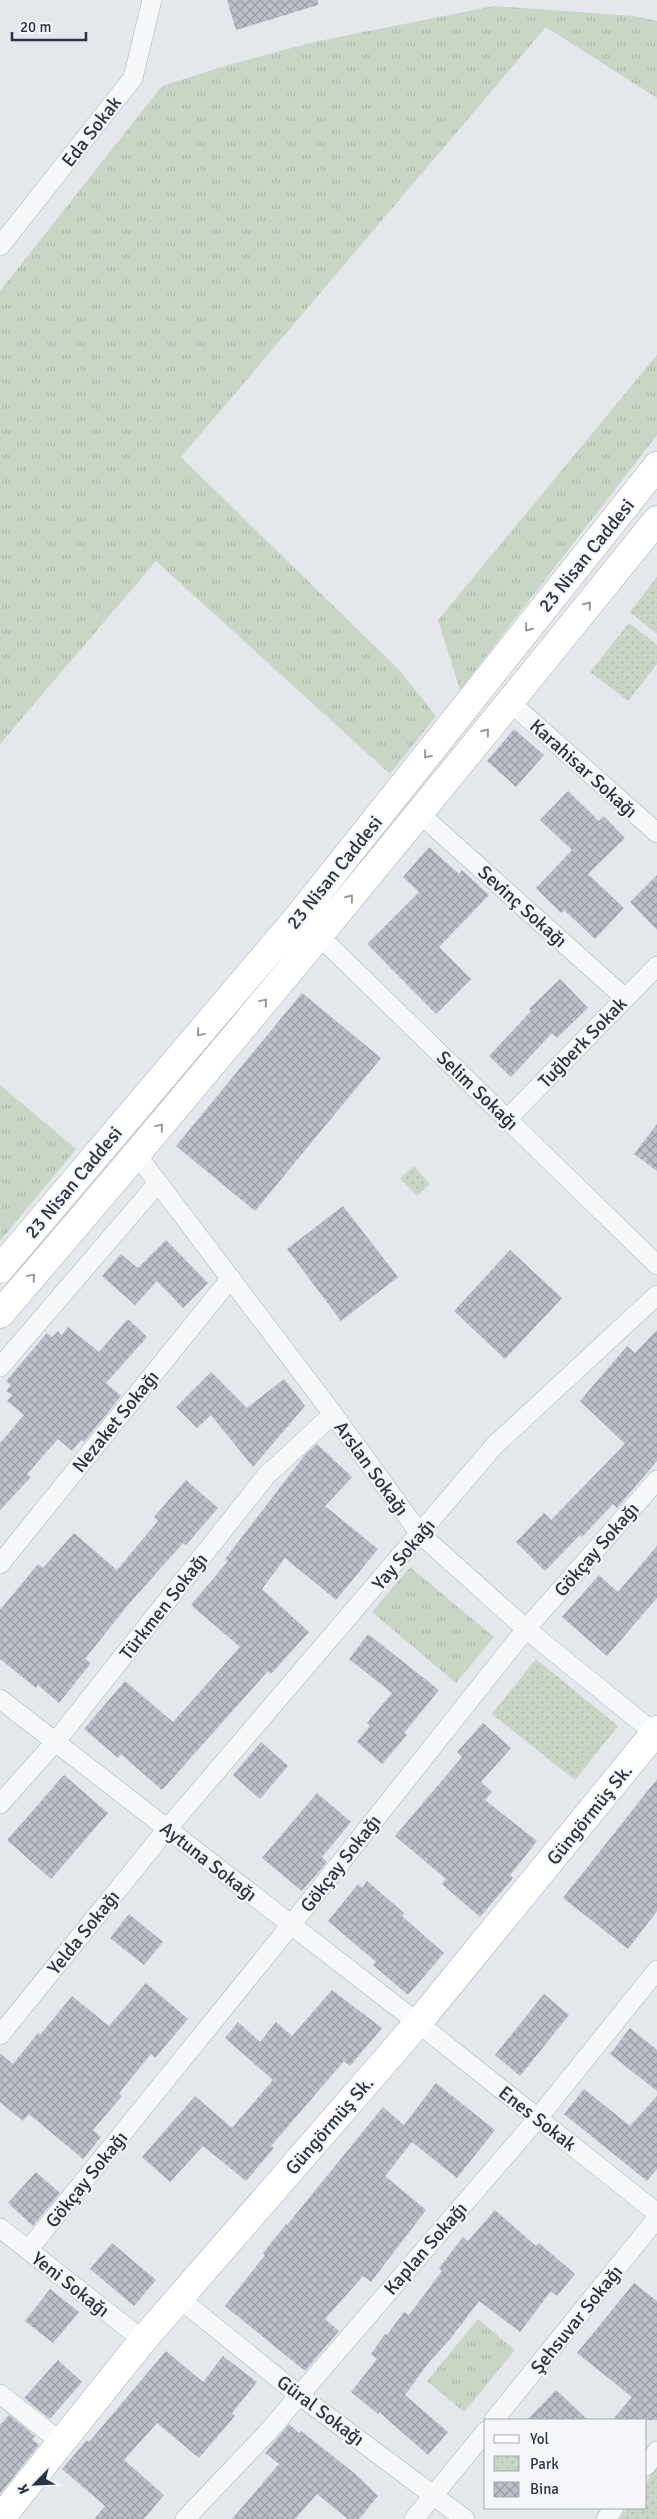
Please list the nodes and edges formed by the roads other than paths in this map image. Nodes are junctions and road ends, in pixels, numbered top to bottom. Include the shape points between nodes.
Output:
1 (152, 0) edge
2 (0, 246) edge
3 (657, 466) edge
4 (657, 520) edge
5 (510, 702) junction
6 (420, 814) junction
7 (657, 833) edge
8 (299, 916) junction
9 (319, 936) junction
10 (657, 966) edge
11 (625, 998) junction
12 (507, 1119) junction
13 (137, 1155) junction
14 (158, 1183) junction
15 (657, 1265) edge
16 (0, 1269) edge
17 (231, 1278) junction
18 (657, 1295) edge
19 (0, 1314) edge
20 (0, 1368) edge
21 (333, 1414) junction
22 (657, 1480) edge
23 (420, 1534) junction
24 (0, 1564) edge
25 (526, 1629) junction
26 (0, 1699) edge
27 (656, 1733) edge
28 (56, 1741) junction
29 (0, 1804) edge
30 (167, 1829) junction
31 (292, 1925) junction
32 (657, 1970) edge
33 (418, 2023) junction
34 (0, 2035) edge
35 (538, 2118) junction
36 (657, 2213) edge
37 (657, 2218) edge
38 (0, 2228) edge
39 (28, 2250) junction
40 (180, 2299) junction
41 (143, 2340) junction
42 (0, 2394) edge
43 (299, 2395) junction
44 (495, 2419) edge
45 (484, 2433) edge
46 (62, 2443) junction
47 (657, 2451) edge
48 (647, 2465) edge
49 (434, 2495) junction
50 (0, 2519) edge
51 (185, 2519) edge
52 (414, 2519) edge
53 (465, 2519) edge

1 - 2 street, Eda Sokak via 133,78
3 -> 8 street, 23 Nisan Caddesi
5 -> 4 street, 23 Nisan Caddesi
6 -> 5 street, 23 Nisan Caddesi
5 - 7 street, Karahisar Sokağı
9 -> 6 street, 23 Nisan Caddesi
6 - 11 street, Sevinç Sokağı
8 - 9 street, Selim Sokağı
8 -> 16 street, 23 Nisan Caddesi
9 - 12 street, Selim Sokağı
13 -> 9 street, 23 Nisan Caddesi
10 - 11 street, Tuğberk Sokak
11 - 12 street, Tuğberk Sokak
12 - 15 street, Selim Sokağı
13 - 14 street, Arslan Sokağı
19 -> 13 street, 23 Nisan Caddesi
14 - 17 street, Arslan Sokağı
14 - 20 street
17 - 21 street, Arslan Sokağı
17 - 24 street, Nezaket Sokağı
18 - 23 street, Yay Sokağı via 495,1445
21 - 23 street, Arslan Sokağı
21 - 28 street, Türkmen Sokağı via 266,1476
22 - 25 street, Gökçay Sokağı
23 - 25 street, Arslan Sokağı
23 - 30 street, Yay Sokağı
25 - 27 street, Arslan Sokağı
25 - 31 street, Gökçay Sokağı
26 - 28 street, Aytuna Sokağı
27 - 33 street, Güngörmüş Sk.
28 - 29 street, Türkmen Sokağı
28 - 30 street, Aytuna Sokağı
30 - 31 street, Aytuna Sokağı
30 - 34 street, Yelda Sokağı
31 - 33 street, Aytuna Sokağı
31 - 39 street, Gökçay Sokağı
32 - 35 street, Kaplan Sokağı
33 - 35 street, Enes Sokak
33 - 40 street, Güngörmüş Sk.
35 - 36 street, Enes Sokak
35 - 43 street, Kaplan Sokağı
37 - 44 street, Şehsuvar Sokağı
38 - 39 street, Yeni Sokağı
39 - 41 street, Yeni Sokağı
40 - 41 street, Güngörmüş Sk.
40 - 43 street, Güral Sokağı
41 - 46 street, Güngörmüş Sk.
42 - 46 street
43 - 49 street, Güral Sokağı
43 - 51 street, Kaplan Sokağı
45 - 49 street
46 - 50 street, Güngörmüş Sk.
47 - 48 street
49 - 52 street
49 - 53 street, Güral Sokağı

